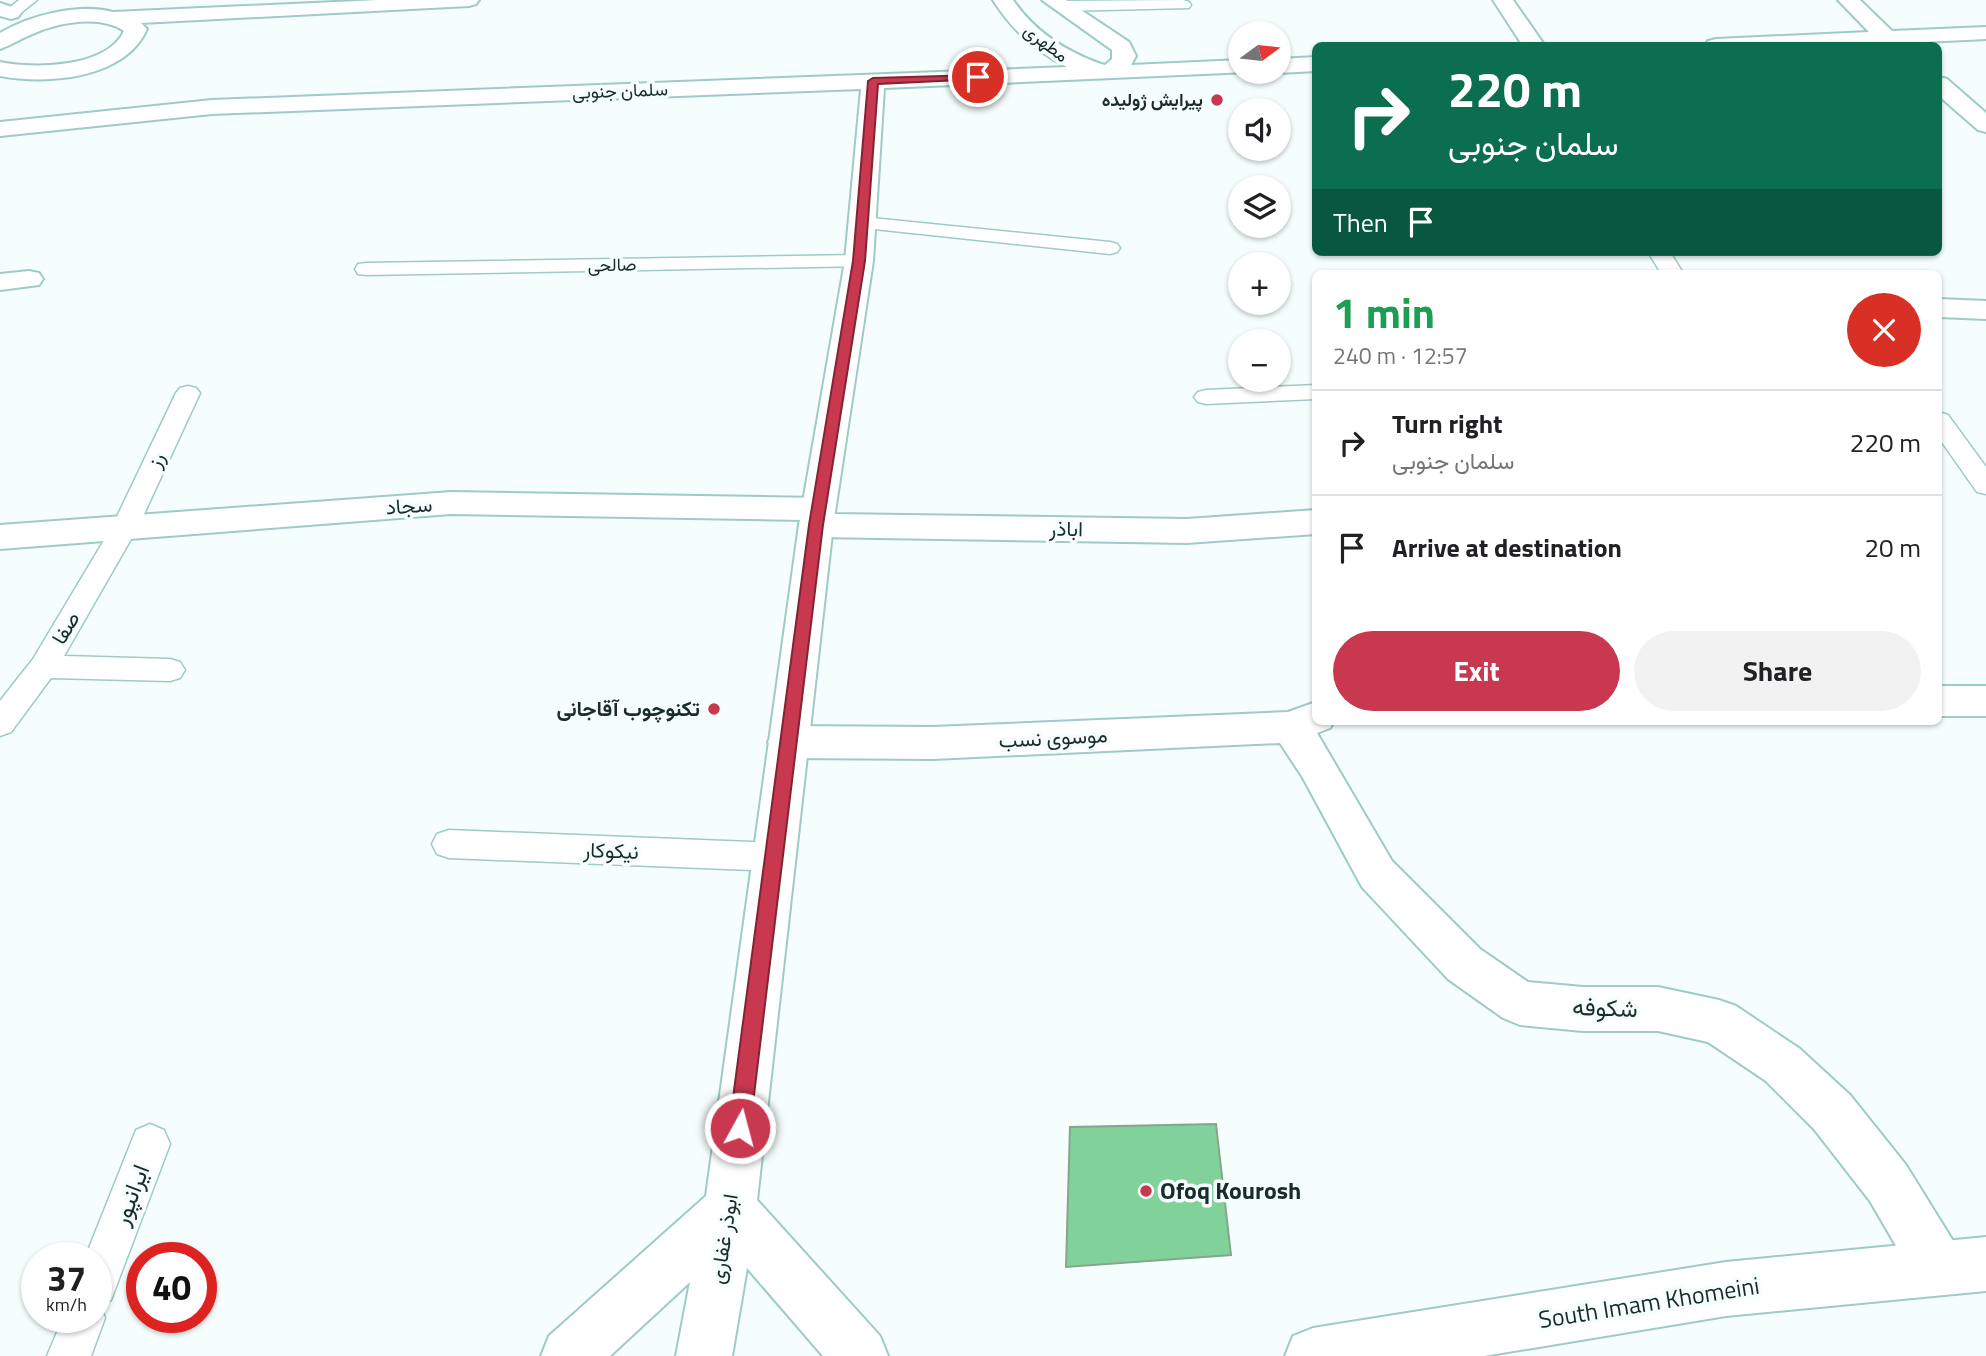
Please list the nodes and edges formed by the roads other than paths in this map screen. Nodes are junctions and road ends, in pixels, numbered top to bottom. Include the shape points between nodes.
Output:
1 (29, 0) edge
2 (469, 0) edge
3 (1003, 0) edge
4 (1503, 0) edge
5 (1848, 0) edge
6 (1057, 3) edge
7 (368, 4) edge
8 (1183, 5) dead end
9 (4, 12) edge
10 (71, 18) junction
11 (114, 18) junction
12 (1986, 33) edge
13 (1889, 41) edge
14 (0, 42) edge
15 (1531, 42) edge
16 (1854, 42) edge
17 (111, 56) junction
18 (1312, 64) edge
19 (1292, 65) edge
20 (1228, 68) edge
21 (1109, 73) junction
22 (10, 77) edge
23 (873, 81) junction
24 (1942, 87) edge
25 (55, 104) junction
26 (1986, 125) edge
27 (0, 129) edge
28 (862, 223) junction
29 (1110, 248) dead end
30 (859, 261) junction
31 (366, 269) dead end
32 (29, 279) dead end
33 (0, 282) edge
34 (1942, 308) edge
35 (1986, 310) edge
36 (1312, 392) edge
37 (188, 393) dead end
38 (1206, 397) dead end
39 (1942, 424) edge
40 (1986, 486) edge
41 (817, 517) junction
42 (1312, 522) edge
43 (125, 527) junction
44 (0, 537) edge
45 (43, 667) junction
46 (170, 670) dead end
47 (1942, 701) edge
48 (1986, 701) edge
49 (1304, 722) edge
50 (0, 724) edge
51 (788, 742) junction
52 (449, 844) dead end
53 (774, 857) junction
54 (150, 1144) dead end
55 (730, 1209) junction
56 (112, 1243) edge
57 (1962, 1266) edge
58 (78, 1333) edge
59 (69, 1356) edge
60 (569, 1356) edge
61 (704, 1356) edge
62 (860, 1356) edge
63 (1313, 1356) edge

1 - 9 lane
2 - 7 street
3 - 21 street, مطهری via 1028,32 1060,57
4 - 15 street
5 - 13 street
6 - 8 lane
6 - 21 street, مطهری via 1125,51 1121,63
7 - 11 street
9 - 10 street
10 - 11 street
10 - 14 street via 24,29
11 - 17 street via 128,22 135,29 135,38
12 - 13 street
13 - 16 street
17 - 22 street via 67,70
17 - 25 street
18 - 19 street
20 - 21 street, سلمان جنوبی
21 - 23 street, سلمان جنوبی
23 - 25 street, سلمان جنوبی via 212,107
23 - 28 street, ابوذر غفاری
24 - 26 street
25 - 27 street, سلمان جنوبی
28 - 29 lane
28 - 30 street, ابوذر غفاری
30 - 31 lane, صالحی
30 - 41 street, ابوذر غفاری
32 - 33 street
34 - 35 street
36 - 38 lane
37 - 43 lane, رز
39 - 40 lane
41 - 42 street, اباذر via 1187,531
41 - 43 street, سجاد via 451,503
41 - 51 street, ابوذر غفاری
43 - 44 street, سجاد
43 - 45 lane, صفا
45 - 46 lane
45 - 50 lane, صفا
47 - 48 street
49 - 51 street, موسوی نسب via 933,743
49 - 57 street, شکوفه via 1317,766 1377,874 1464,964 1520,1003 1658,1009 1718,1022 1783,1065 1832,1112
51 - 53 street, ابوذر غفاری
52 - 53 lane, نیکوکار
53 - 55 street, ابوذر غفاری
54 - 56 lane, ایرانپور
55 - 60 street
55 - 61 street, ابوذر غفاری
55 - 62 street
57 - 63 street, South Imam Khomeini via 1726,1289
58 - 59 lane

